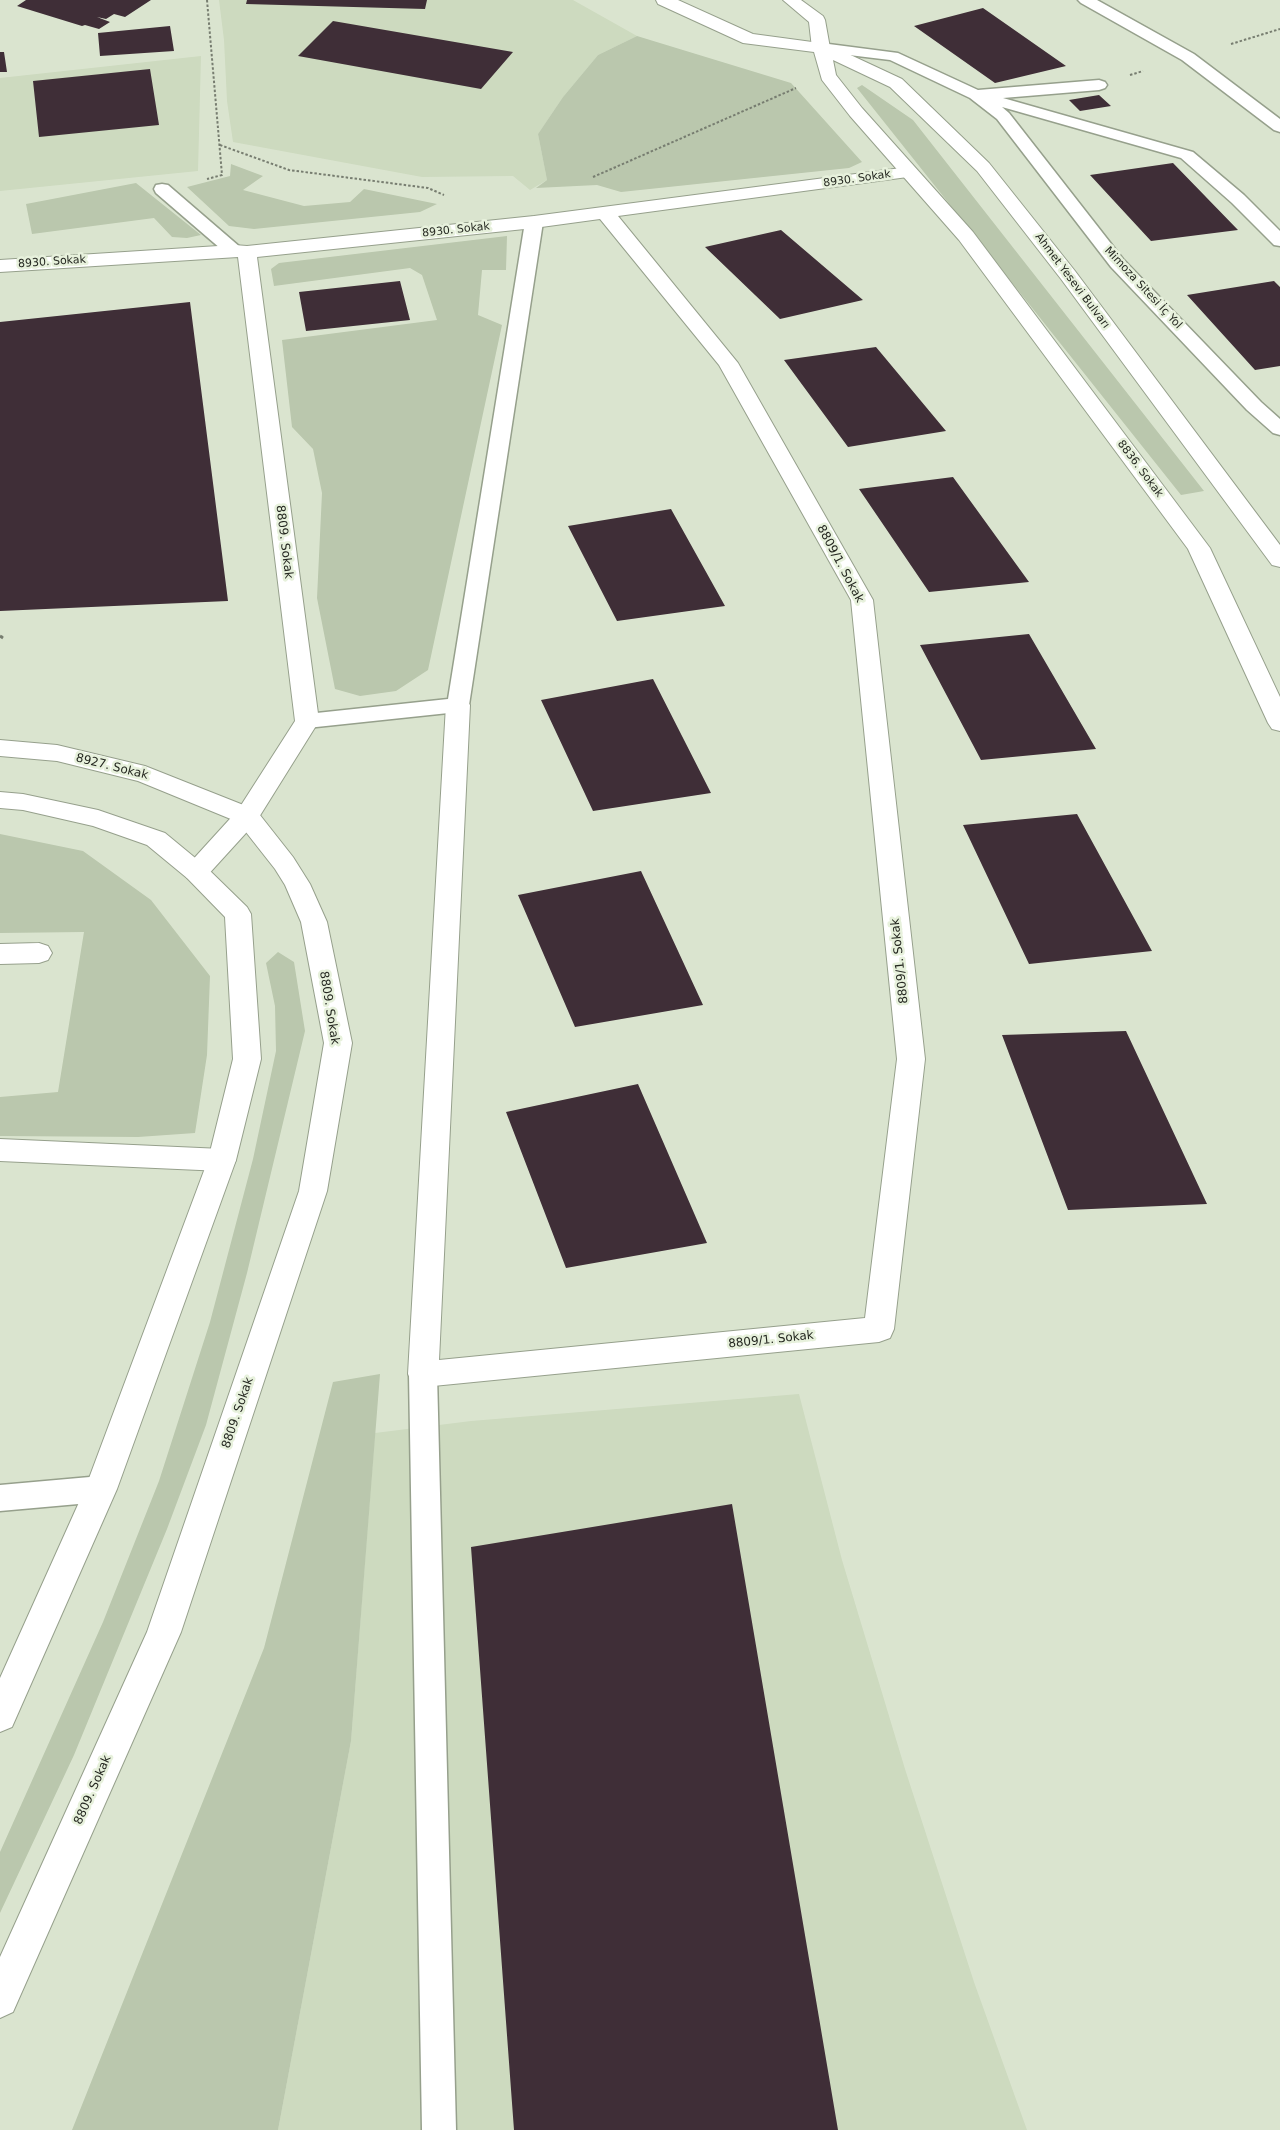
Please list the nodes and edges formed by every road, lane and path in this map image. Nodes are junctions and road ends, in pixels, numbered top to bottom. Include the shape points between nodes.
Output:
1 (207, 0) edge
2 (664, 0) edge
3 (791, 0) edge
4 (1086, 0) edge
5 (821, 48) junction
6 (803, 85) dead end
7 (1099, 85) dead end
8 (976, 95) junction
9 (1280, 127) edge
10 (220, 145) junction
11 (909, 172) junction
12 (222, 175) dead end
13 (593, 177) dead end
14 (162, 188) dead end
15 (445, 196) dead end
16 (605, 213) junction
17 (534, 222) junction
18 (1280, 241) edge
19 (240, 251) junction
20 (0, 266) edge
21 (1280, 430) edge
22 (1280, 560) edge
23 (0, 636) edge
24 (0, 640) edge
25 (1280, 701) edge
26 (458, 705) junction
27 (307, 721) junction
28 (1280, 723) edge
29 (0, 748) edge
30 (0, 800) edge
31 (247, 816) junction
32 (196, 872) junction
33 (39, 952) dead end
34 (0, 954) edge
35 (0, 1150) edge
36 (222, 1160) junction
37 (423, 1374) junction
38 (101, 1489) junction
39 (0, 1498) edge
40 (0, 1716) edge
41 (0, 1999) edge
42 (439, 2130) edge

1 - 10 path
2 - 5 street, Ahmet Yesevi Bulvarı via 749,39
3 - 5 street via 817,20
4 - 9 lane via 1188,57
5 - 8 lane, Mimoza Sitesi İç Yol via 893,56
5 - 11 street, 8836. Sokak via 828,76
5 - 22 street, Ahmet Yesevi Bulvarı via 896,83 983,167 1068,275
6 - 13 path
7 - 8 lane, Mimoza Sitesi İç Yol
8 - 18 lane, Mimoza Sitesi İç Yol via 1187,155
8 - 21 lane, Mimoza Sitesi İç Yol via 1002,116 1117,263
10 - 12 path
10 - 15 path via 289,170 428,188
11 - 16 street, 8930. Sokak
11 - 28 street, 8836. Sokak via 966,236 1199,548
14 - 19 lane
16 - 17 street, 8930. Sokak
16 - 37 street, 8809/1. Sokak via 728,363 862,600 911,1059 879,1329
17 - 19 street, 8930. Sokak
17 - 26 lane
19 - 20 street, 8930. Sokak
19 - 27 street, 8809. Sokak
23 - 24 path
25 - 28 street
26 - 27 lane
26 - 37 street
27 - 31 street
29 - 31 street, 8927. Sokak via 57,753 145,774
30 - 32 street via 98,819 156,839
31 - 32 street
31 - 41 street, 8809. Sokak via 284,863 314,922 338,1043 313,1191 164,1632
32 - 36 street via 238,914 246,1059
33 - 34 street
35 - 36 street
36 - 38 street
37 - 42 lane
38 - 39 lane
38 - 40 street

